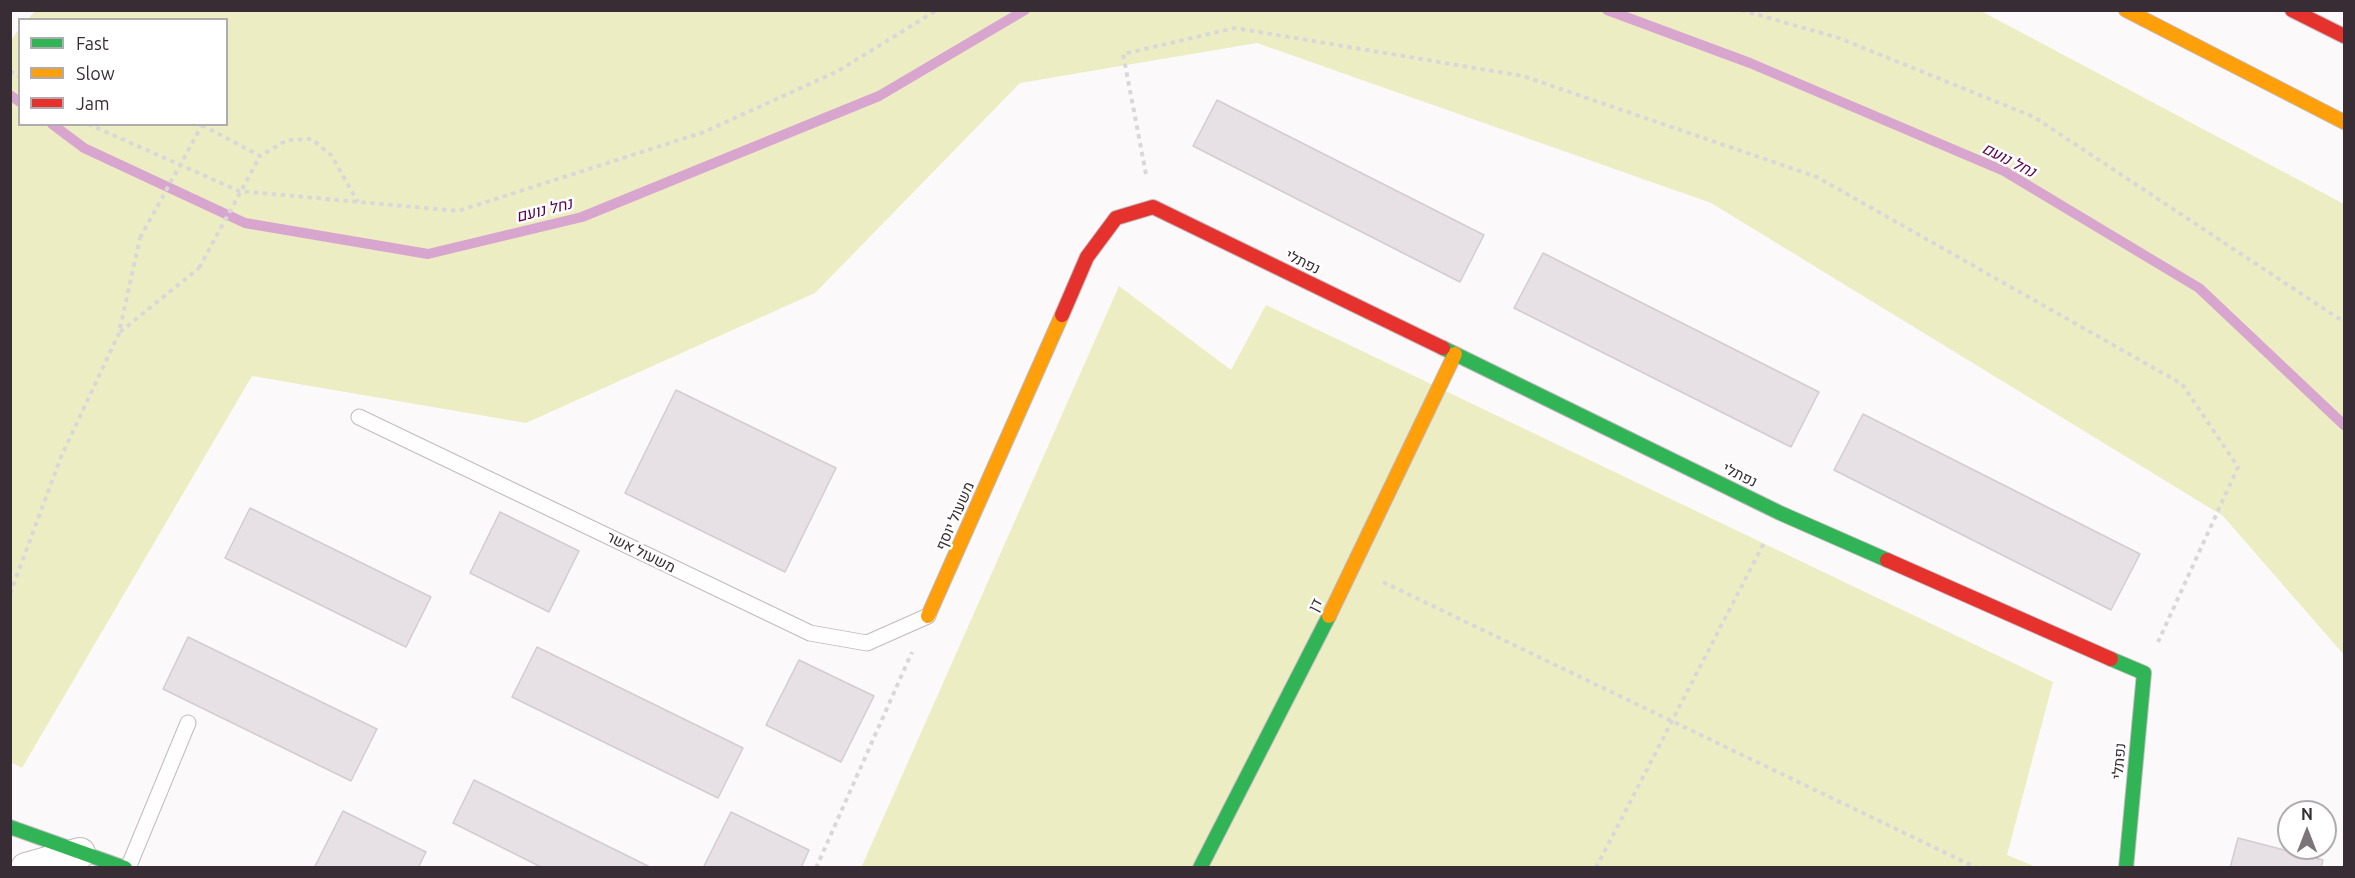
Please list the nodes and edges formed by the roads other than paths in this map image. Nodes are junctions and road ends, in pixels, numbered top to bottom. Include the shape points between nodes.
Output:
1 (2126, 10) edge
2 (2292, 10) edge
3 (2344, 36) edge
4 (2344, 122) edge
5 (1153, 207) joint
6 (1455, 354) junction
7 (359, 417) dead end
8 (928, 616) joint
9 (188, 723) dead end
10 (10, 827) edge
11 (80, 853) junction
12 (26, 867) edge
13 (126, 867) edge
14 (1200, 867) edge
15 (2126, 867) edge

1 - 4 main road
2 - 3 main road
5 - 6 main road, נפתלי
5 - 8 main road, משעול יוסף via 1116,218 1087,257
6 - 14 main road, דן via 1353,568
6 - 15 main road, נפתלי via 1780,513 2144,673
7 - 8 lane, משעול אשר via 810,633 867,643
9 - 13 lane
10 - 11 main road
11 - 12 street
11 - 13 main road

